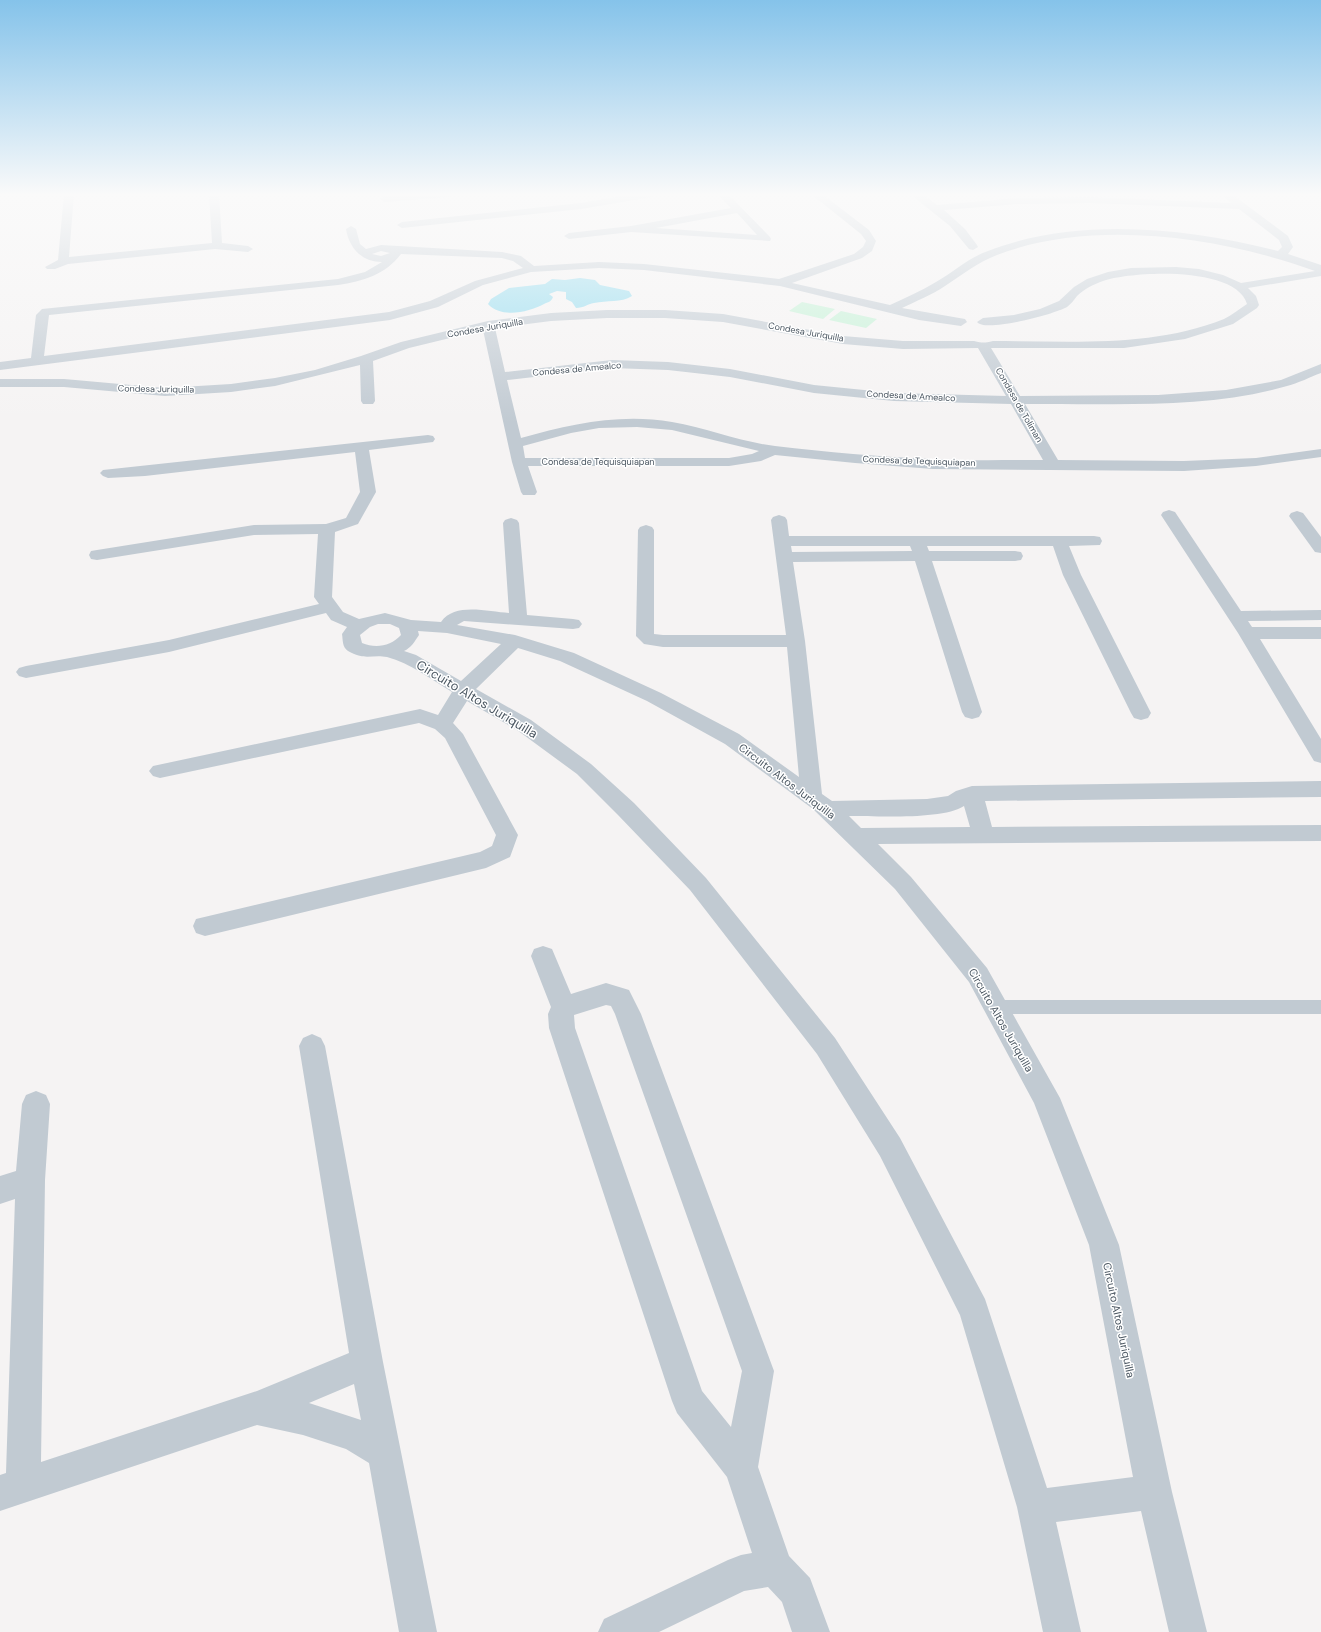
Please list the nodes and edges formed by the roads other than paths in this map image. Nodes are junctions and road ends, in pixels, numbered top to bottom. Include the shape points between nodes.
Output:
1 (367, 270) edge
2 (381, 270) edge
3 (527, 270) edge
4 (671, 270) edge
5 (817, 270) edge
6 (959, 270) edge
7 (1142, 270) edge
8 (1147, 270) edge
9 (1321, 273) edge
10 (359, 278) junction
11 (780, 283) junction
12 (1241, 286) junction
13 (892, 309) junction
14 (364, 320) junction
15 (962, 322) junction
16 (983, 322) junction
17 (488, 325) junction
18 (406, 328) junction
19 (984, 346) junction
20 (90, 355) junction
21 (366, 359) junction
22 (37, 361) junction
23 (1, 368) edge
24 (1321, 368) edge
25 (499, 378) junction
26 (0, 383) edge
27 (64, 383) junction
28 (1016, 400) junction
29 (368, 401) dead end
30 (428, 439) dead end
31 (515, 444) junction
32 (361, 446) junction
33 (773, 450) junction
34 (1321, 453) edge
35 (518, 462) junction
36 (1053, 464) junction
37 (108, 473) dead end
38 (528, 492) dead end
39 (1169, 515) dead end
40 (1297, 516) dead end
41 (779, 520) dead end
42 (511, 523) dead end
43 (327, 529) junction
44 (646, 530) dead end
45 (1094, 542) dead end
46 (1321, 548) edge
47 (784, 549) junction
48 (919, 549) junction
49 (1062, 549) junction
50 (97, 554) dead end
51 (329, 607) junction
52 (1321, 615) edge
53 (1236, 616) junction
54 (573, 624) dead end
55 (358, 625) junction
56 (408, 625) junction
57 (516, 630) junction
58 (1247, 633) junction
59 (1321, 633) edge
60 (796, 641) junction
61 (387, 651) junction
62 (26, 672) dead end
63 (464, 689) junction
64 (972, 712) dead end
65 (1141, 713) dead end
66 (442, 724) junction
67 (1321, 756) edge
68 (160, 771) dead end
69 (1321, 789) edge
70 (972, 794) junction
71 (819, 803) junction
72 (1321, 833) edge
73 (856, 836) junction
74 (983, 836) junction
75 (205, 926) dead end
76 (543, 956) dead end
77 (564, 1007) junction
78 (1321, 1007) edge
79 (996, 1008) junction
80 (312, 1046) dead end
81 (36, 1104) dead end
82 (30, 1180) junction
83 (0, 1190) edge
84 (367, 1362) junction
85 (257, 1408) junction
86 (384, 1453) junction
87 (742, 1467) junction
88 (11, 1489) edge
89 (1154, 1492) junction
90 (1035, 1507) junction
91 (775, 1568) junction
92 (418, 1632) edge
93 (617, 1632) edge
94 (811, 1632) edge
95 (1062, 1632) edge
96 (1188, 1632) edge

1 - 10 street
2 - 10 street
3 - 18 street, Condesa Juriquilla via 479,283 434,304
4 - 11 street, Condesa Juriquilla
5 - 11 street
6 - 13 street via 941,284
7 - 16 street, Condesa Juriquilla via 1116,273 1097,279 1076,290 1064,304 1030,315
8 - 12 street, Condesa Juriquilla via 1198,272
9 - 12 street
10 - 22 street via 46,312 42,316
11 - 13 street, Condesa Juriquilla
12 - 19 street, Condesa Juriquilla via 1249,294 1253,305 1229,321 1185,335 1124,344
13 - 15 street, Condesa Juriquilla
14 - 18 street
14 - 18 street, Condesa Juriquilla
14 - 20 street, Condesa Juriquilla
15 - 16 street, Condesa Juriquilla
15 - 19 street via 956,326 955,333 965,342
16 - 19 street via 995,328 1000,335 997,343
17 - 18 street, Condesa Juriquilla via 440,335
17 - 19 street, Condesa Juriquilla via 551,317 664,314 723,318 843,340 903,345
17 - 25 street
18 - 21 street, Condesa Juriquilla
19 - 28 street, Condesa de Toliman
20 - 22 street, Condesa Juriquilla
20 - 27 street via 69,369
21 - 27 street, Condesa Juriquilla via 275,382 197,391 165,392
21 - 29 street
22 - 23 street, Condesa Juriquilla
24 - 28 street, Condesa de Amealco via 1284,383 1226,394 1158,399
25 - 28 street, Condesa de Amealco via 612,364 668,366 730,373 814,389 894,397
25 - 31 street
26 - 27 street, Condesa Juriquilla
28 - 36 street, Condesa de Toliman
30 - 32 street
31 - 33 street via 599,424 637,423 672,426
31 - 35 street
32 - 37 street
32 - 43 street via 368,492 352,521
33 - 35 street, Condesa de Tequisquiapan via 756,458 729,462
33 - 36 street, Condesa de Tequisquiapan via 933,464
34 - 36 street, Condesa de Tequisquiapan via 1256,462 1184,466
35 - 38 street
39 - 53 street
40 - 46 street
41 - 47 street
42 - 57 street
43 - 50 street via 254,530
43 - 51 street via 323,597
44 - 60 street via 645,636 651,640 663,641
45 - 49 street
47 - 48 street
47 - 60 street
48 - 49 street
48 - 64 street
49 - 65 street
51 - 55 street via 337,616
51 - 62 street via 169,646
52 - 53 street
53 - 58 street
54 - 57 street
55 - 56 street, Circuito Altos Juriquilla via 376,618 395,618
55 - 61 street via 351,634 353,646 367,652
56 - 57 street, Circuito Altos Juriquilla
56 - 61 street via 410,635 402,645
57 - 63 street
57 - 71 street, Circuito Altos Juriquilla via 567,657 654,697 732,739
58 - 59 street
58 - 67 street
60 - 71 street
61 - 63 street, Circuito Altos Juriquilla via 409,659
63 - 66 street
63 - 90 street, Circuito Altos Juriquilla via 524,725 578,765 626,809 698,884 826,1046 890,1147 974,1310
66 - 68 street via 420,716
66 - 75 street via 453,734 507,836 502,851 486,859
69 - 70 street
70 - 71 street via 953,802 927,807
70 - 74 street
71 - 73 street, Circuito Altos Juriquilla
72 - 74 street
73 - 74 street
73 - 79 street, Circuito Altos Juriquilla via 903,883 978,975
76 - 77 street
77 - 87 street via 561,1014 562,1028 688,1401
77 - 87 street via 606,994 620,998 628,1014 758,1371
78 - 79 lane
79 - 89 street, Circuito Altos Juriquilla via 1046,1098 1104,1245
80 - 84 street
81 - 82 street
82 - 83 street
82 - 88 street
84 - 85 street
84 - 86 street
85 - 86 street via 303,1418 355,1435
85 - 88 street
86 - 92 street
87 - 91 street
89 - 90 street
89 - 96 street, Circuito Altos Juriquilla
90 - 95 street, Circuito Altos Juriquilla
91 - 93 street via 741,1573
91 - 94 street via 797,1591

